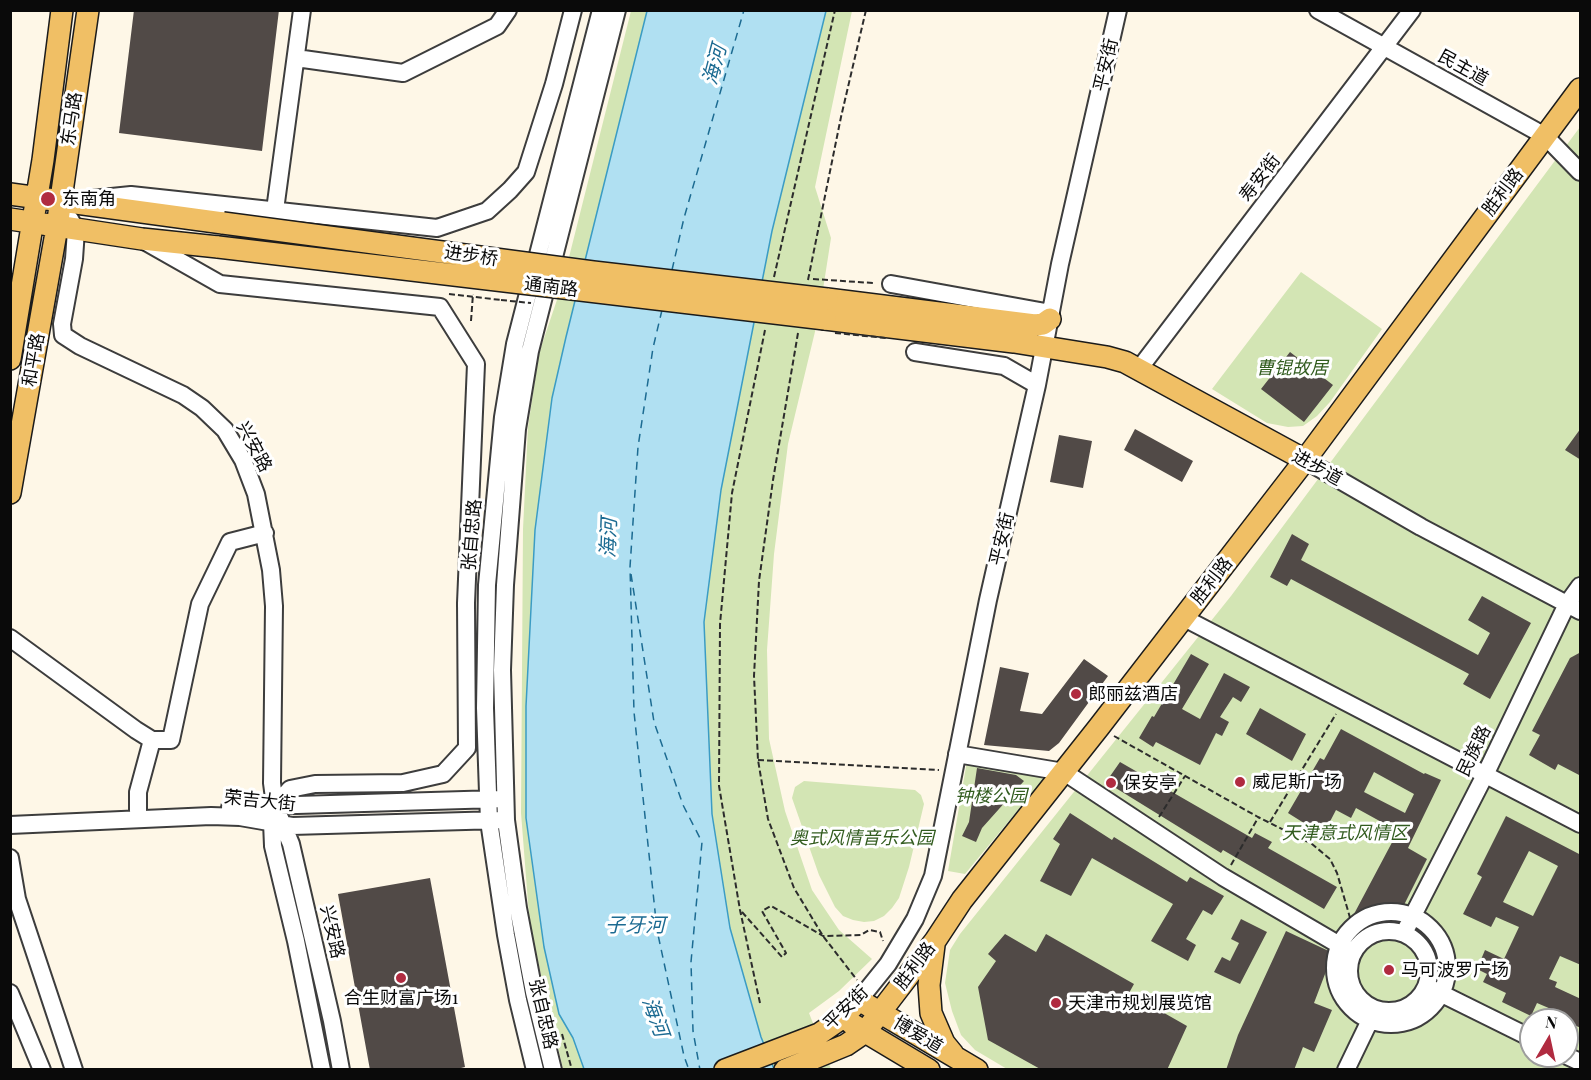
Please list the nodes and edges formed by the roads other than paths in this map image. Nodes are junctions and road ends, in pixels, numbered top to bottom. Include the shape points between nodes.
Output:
1 (62, 10) edge
2 (88, 10) edge
3 (302, 10) edge
4 (508, 10) edge
5 (573, 10) edge
6 (601, 10) edge
7 (616, 10) edge
8 (1118, 10) edge
9 (1318, 10) edge
10 (1412, 10) edge
11 (1385, 47) junction
12 (296, 58) junction
13 (1581, 89) edge
14 (1545, 136) junction
15 (1581, 172) edge
16 (10, 194) edge
17 (35, 199) junction
18 (60, 202) junction
19 (275, 210) junction
20 (10, 219) edge
21 (32, 222) junction
22 (67, 228) junction
23 (142, 239) junction
24 (891, 284) dead end
25 (826, 309) junction
26 (1051, 316) junction
27 (1045, 346) junction
28 (915, 352) dead end
29 (10, 359) edge
30 (1139, 369) junction
31 (1036, 385) junction
32 (1305, 460) junction
33 (10, 493) edge
34 (265, 533) junction
35 (1581, 586) edge
36 (1574, 608) edge
37 (1184, 618) junction
38 (10, 638) edge
39 (152, 740) junction
40 (956, 763) junction
41 (1064, 772) junction
42 (1485, 775) junction
43 (496, 799) junction
44 (138, 811) junction
45 (10, 816) edge
46 (277, 818) junction
47 (498, 820) junction
48 (1581, 824) edge
49 (10, 825) edge
50 (10, 858) edge
51 (1413, 916) junction
52 (1404, 933) junction
53 (935, 941) junction
54 (1346, 949) junction
55 (1427, 986) junction
56 (10, 993) edge
57 (1442, 995) junction
58 (868, 1008) junction
59 (1373, 1015) junction
60 (1519, 1032) edge
61 (822, 1044) junction
62 (846, 1045) junction
63 (889, 1045) junction
64 (957, 1058) junction
65 (42, 1070) edge
66 (74, 1070) edge
67 (322, 1070) edge
68 (341, 1070) edge
69 (535, 1070) edge
70 (553, 1070) edge
71 (725, 1070) edge
72 (785, 1070) edge
73 (930, 1070) edge
74 (977, 1070) edge
75 (1346, 1070) edge

1 - 17 main road, 东马路
2 - 18 main road, 东马路
3 - 12 street
4 - 12 street via 497,26 403,73
5 - 19 street via 526,172 487,211 437,228
6 - 43 street, 张自忠路 via 515,344 503,417 488,585 485,708
7 - 43 street, 张自忠路 via 530,351 517,429 505,585
8 - 26 street, 平安街
9 - 11 street, 民主道
10 - 11 street, 寿安街
11 - 14 street, 民主道
11 - 30 street, 寿安街
12 - 19 street
13 - 14 main road, 胜利路
14 - 15 street, 民主道
14 - 32 main road, 胜利路
16 - 17 main road
17 - 18 main road
17 - 21 main road, 东马路
18 - 19 street via 131,195
18 - 22 main road, 东马路
18 - 25 main road, 进步桥, bridge via 593,272
20 - 21 main road, 通南路
21 - 22 main road, 通南路
21 - 29 main road, 和平路
22 - 23 main road, 通南路
22 - 33 main road, 和平路
22 - 34 street, 兴安路 via 74,259 63,335 183,394 212,416 243,460
23 - 25 main road, 通南路, bridge
23 - 46 street, 张自忠路 via 220,284 441,307 476,364 466,603 467,748 443,774 403,783 315,784 290,789
24 - 26 street
25 - 26 main road, 通南路 via 1035,325 1043,324
25 - 27 main road, 通南路
26 - 27 street, 平安街
27 - 30 main road, 进步道 via 1107,357
27 - 31 street, 平安街
28 - 31 street via 1004,366
30 - 32 main road, 进步道
31 - 40 street, 平安街
32 - 36 street, 进步道
32 - 37 main road, 胜利路
34 - 39 street via 230,542 200,604 171,740
34 - 46 street, 兴安路 via 274,606 271,769
35 - 36 street, 民族路
36 - 42 street, 民族路
37 - 41 main road, 胜利路
37 - 42 street
38 - 39 street
39 - 44 street via 138,792
40 - 41 street
40 - 58 street, 平安街 via 933,876 922,907 888,964
41 - 53 main road, 胜利路 via 962,900
41 - 54 street via 1223,878
42 - 48 street
42 - 51 street, 民族路
43 - 46 street, 荣吉大街
43 - 47 street, 张自忠路
44 - 45 street, 荣吉大街
44 - 46 street, 荣吉大街
46 - 47 street, 荣吉大街 via 292,826
46 - 49 street, 荣吉大街 via 211,816
46 - 67 street, 兴安路 via 273,846
46 - 68 street, 兴安路 via 291,844
47 - 69 street, 张自忠路 via 506,935
47 - 70 street, 张自忠路
50 - 66 street via 17,898
51 - 52 street, 民族路
51 - 54 street via 1378,913 1362,920 1353,928
51 - 57 street via 1441,940 1448,977
52 - 54 street via 1380,932
52 - 55 street via 1424,949 1429,961
53 - 58 main road, 胜利路
53 - 64 main road via 929,985 932,1013 944,1042
54 - 59 street via 1350,980
55 - 57 street
55 - 59 street via 1421,997 1406,1007
56 - 65 street
57 - 59 street via 1432,1008 1402,1024 1386,1025
57 - 60 street
58 - 61 main road, 平安街 via 842,1018
58 - 62 main road, 胜利路
58 - 63 main road via 878,1035
58 - 64 main road, 博爱道
59 - 75 street
61 - 62 main road, 胜利路
61 - 71 main road
61 - 72 main road
62 - 63 main road
63 - 73 main road, 博爱道
64 - 74 main road, 博爱道

